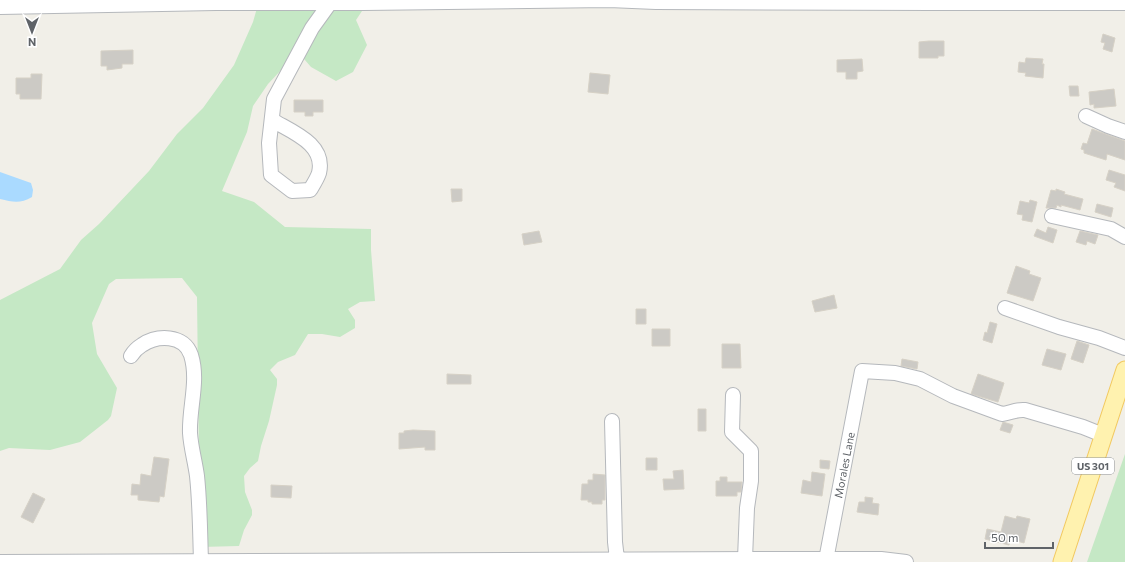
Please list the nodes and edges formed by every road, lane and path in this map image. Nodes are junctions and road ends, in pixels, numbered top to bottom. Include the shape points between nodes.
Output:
1 (467, 1) edge
2 (933, 2) edge
3 (330, 3) junction
4 (1125, 3) edge
5 (0, 8) edge
6 (1086, 116) dead end
7 (272, 120) junction
8 (1125, 132) edge
9 (1052, 216) dead end
10 (1125, 237) edge
11 (1005, 308) dead end
12 (1125, 348) edge
13 (131, 356) dead end
14 (1125, 370) edge
15 (733, 396) dead end
16 (612, 421) dead end
17 (1103, 435) junction
18 (617, 559) junction
19 (750, 560) edge
20 (826, 560) junction
21 (201, 561) junction
22 (346, 561) edge
23 (0, 562) edge
24 (906, 562) edge
25 (1062, 562) edge

1 - 2 street
1 - 3 street
2 - 4 street
3 - 5 street
3 - 7 street via 312,28 274,99
6 - 8 street
7 - 7 street via 269,143 271,174 292,191 310,190 319,173 319,155 309,142
9 - 10 street via 1111,229
11 - 12 street
13 - 21 street via 143,344 168,338 176,338 190,353 194,368 194,386 190,432 196,474
14 - 17 main road, US 301
15 - 19 street via 732,432 751,451 751,481 747,508
16 - 18 street
17 - 20 street, Morales Lane via 1025,410 1017,409 1002,414 905,375 862,371
17 - 25 main road, US 301
18 - 19 street
18 - 22 street
19 - 20 street
20 - 24 street via 881,559
21 - 22 street
21 - 23 street

